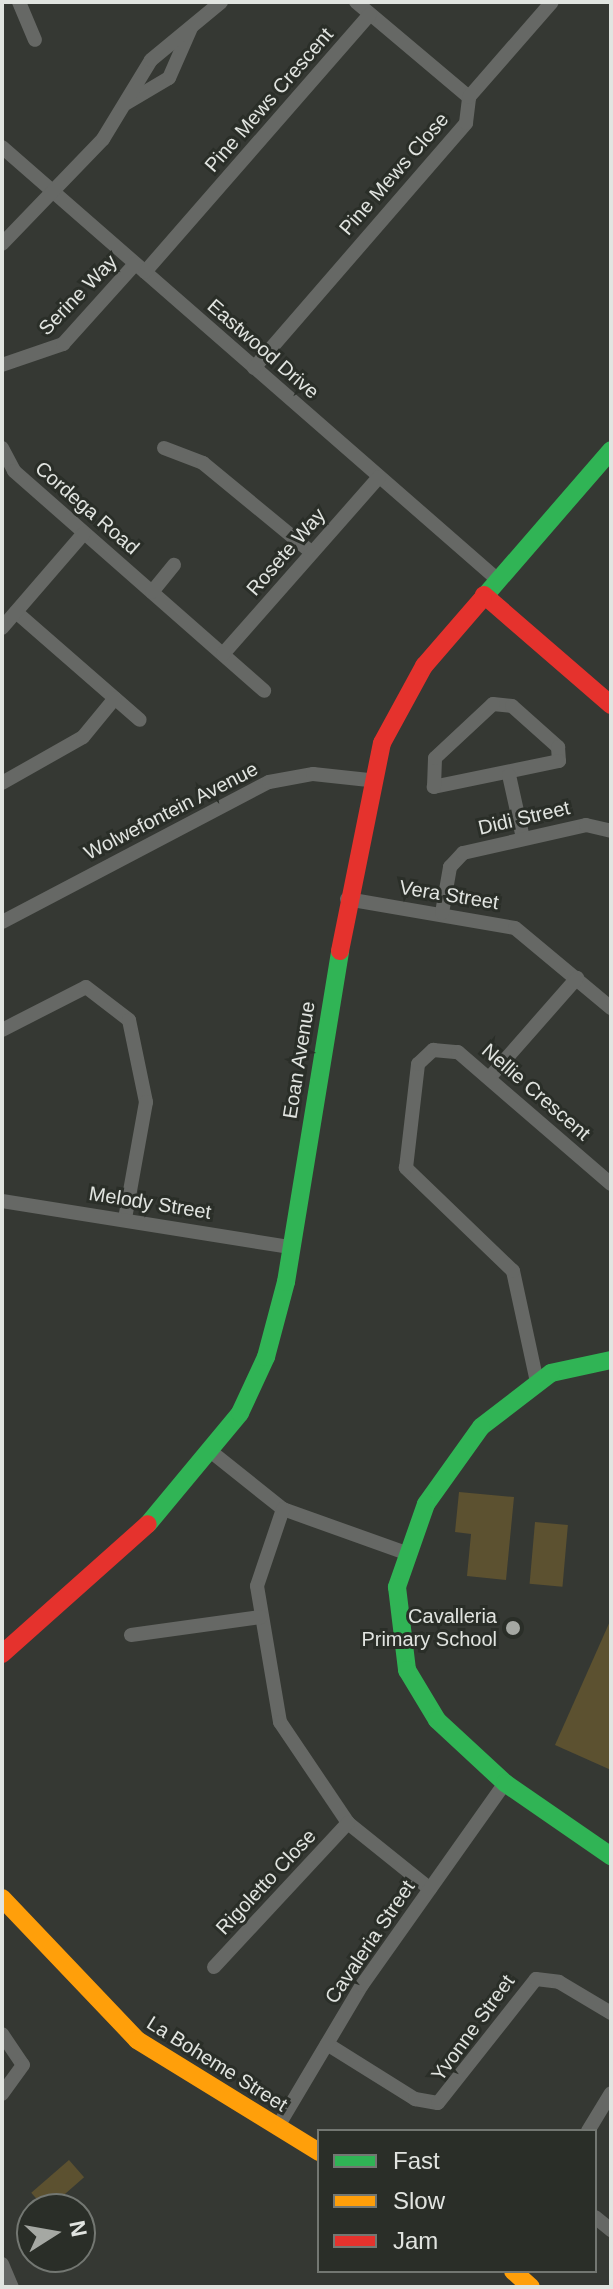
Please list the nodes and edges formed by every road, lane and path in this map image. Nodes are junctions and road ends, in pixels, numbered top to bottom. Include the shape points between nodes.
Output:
1 (19, 2) edge
2 (221, 2) edge
3 (356, 2) edge
4 (552, 2) edge
5 (370, 14) junction
6 (191, 27) junction
7 (35, 40) dead end
8 (151, 60) junction
9 (171, 75) junction
10 (469, 97) junction
11 (125, 104) junction
12 (2, 147) edge
13 (51, 190) junction
14 (2, 244) edge
15 (140, 268) junction
16 (2, 365) edge
17 (254, 368) junction
18 (164, 448) dead end
19 (611, 450) edge
20 (3, 454) edge
21 (379, 477) junction
22 (84, 533) junction
23 (312, 553) junction
24 (174, 565) dead end
25 (498, 580) junction
26 (152, 592) junction
27 (484, 595) junction
28 (16, 612) junction
29 (2, 628) edge
30 (223, 654) junction
31 (264, 691) dead end
32 (115, 698) junction
33 (611, 705) edge
34 (140, 720) dead end
35 (509, 775) junction
36 (369, 780) junction
37 (2, 783) edge
38 (611, 831) edge
39 (523, 838) junction
40 (347, 899) junction
41 (442, 913) junction
42 (2, 922) edge
43 (577, 978) junction
44 (611, 1008) edge
45 (2, 1030) edge
46 (490, 1077) junction
47 (611, 1184) edge
48 (2, 1201) edge
49 (125, 1219) junction
50 (290, 1247) junction
51 (611, 1360) edge
52 (537, 1382) junction
53 (214, 1454) junction
54 (283, 1509) junction
55 (406, 1553) junction
56 (261, 1617) junction
57 (131, 1635) dead end
58 (2, 1654) edge
59 (505, 1783) junction
60 (348, 1823) junction
61 (611, 1856) edge
62 (430, 1889) junction
63 (2, 1898) edge
64 (214, 1967) dead end
65 (611, 2013) edge
66 (2, 2034) edge
67 (327, 2044) junction
68 (611, 2093) edge
69 (2, 2094) edge
70 (277, 2128) junction
71 (589, 2129) edge
72 (317, 2151) edge
73 (2, 2264) edge
74 (515, 2273) edge
75 (12, 2287) edge
76 (531, 2287) edge

1 - 7 street
2 - 6 street
3 - 5 street
4 - 10 street, Pine Mews Close
5 - 10 street
5 - 15 street, Pine Mews Crescent
6 - 8 street
6 - 9 street
8 - 9 street
8 - 11 street
9 - 11 street
10 - 17 street, Pine Mews Close via 466,123
11 - 13 street via 103,139
12 - 13 street, Eastwood Drive
13 - 14 street
13 - 15 street, Eastwood Drive
15 - 16 street, Serine Way via 63,344
15 - 17 street, Eastwood Drive
17 - 21 street, Eastwood Drive
18 - 23 street via 203,463
19 - 25 street, Eoan Avenue
20 - 22 street, Cordega Road
21 - 23 street, Rosete Way
21 - 25 street, Eastwood Drive
22 - 26 street, Cordega Road
22 - 28 street
23 - 30 street, Rosete Way
24 - 26 street
25 - 27 street, Eoan Avenue
26 - 30 street, Cordega Road
27 - 33 street
27 - 36 street, Eoan Avenue via 408,688
28 - 29 street
28 - 32 street
30 - 31 street, Cordega Road
32 - 34 street
32 - 37 street via 83,737
35 - 35 street via 441,791 430,776 435,758 482,710 499,703 512,706 561,754 555,764
35 - 39 street
36 - 40 street, Eoan Avenue
36 - 42 street, Wolwefontein Avenue via 313,774 269,782
38 - 39 street, Didi Street via 586,825
39 - 41 street, Didi Street via 459,856
40 - 41 street, Vera Street
40 - 50 street, Eoan Avenue
41 - 43 street, Vera Street via 515,928
43 - 44 street, Vera Street
43 - 46 street
45 - 49 street via 86,987 129,1020 146,1102
46 - 47 street, Nellie Crescent
46 - 52 street, Nellie Crescent via 452,1049 422,1058 404,1161 415,1184 513,1271
48 - 49 street, Melody Street
49 - 50 street, Melody Street
50 - 53 street, Eoan Avenue via 266,1357
51 - 52 street
52 - 55 street via 481,1427 426,1504
53 - 54 street
53 - 58 street, Eoan Avenue via 168,1506
54 - 55 street
54 - 56 street via 257,1577
55 - 59 street via 397,1587 407,1670 459,1746
56 - 57 street
56 - 60 street via 284,1732
59 - 61 street
59 - 62 street, Cavaleria Street
60 - 62 street
60 - 64 street, Rigoletto Close
62 - 67 street, Cavaleria Street
63 - 70 street, La Boheme Street via 137,2040
65 - 67 street, Yvonne Street via 559,1982 536,1979 438,2103 415,2099
66 - 69 street via 23,2065
67 - 70 street, Cavaleria Street
68 - 71 street
70 - 72 street, La Boheme Street
73 - 75 street
74 - 76 street

